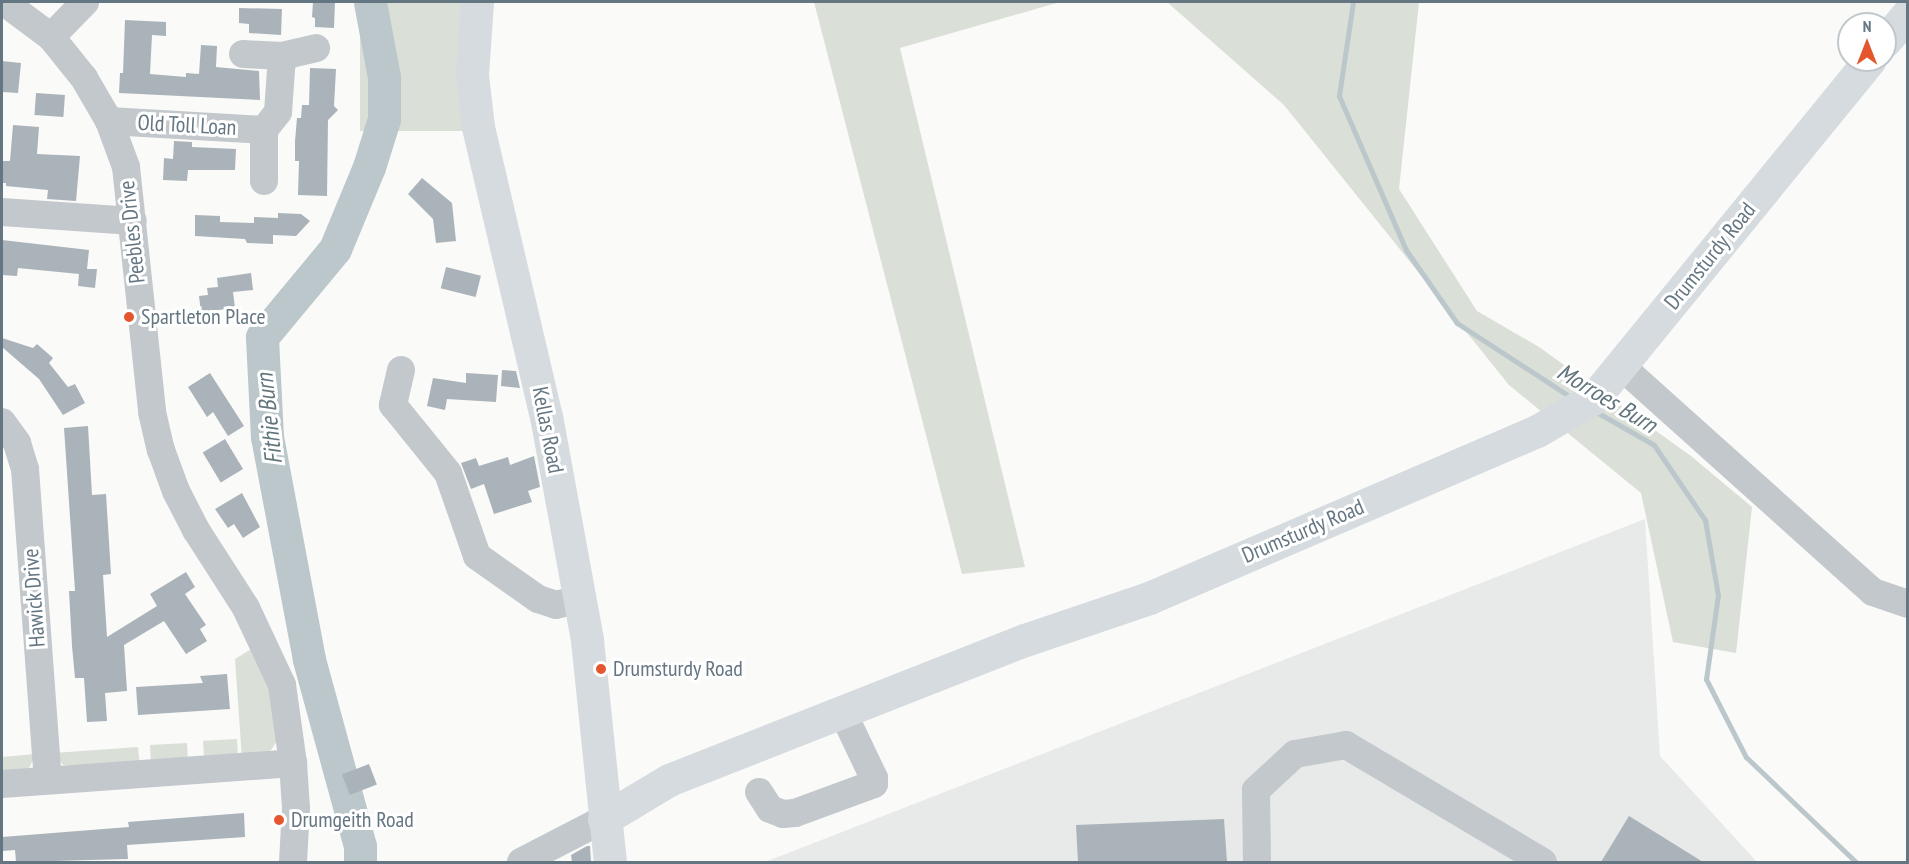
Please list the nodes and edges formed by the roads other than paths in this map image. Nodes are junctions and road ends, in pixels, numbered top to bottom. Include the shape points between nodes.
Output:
1 (4, 2) edge
2 (85, 2) edge
3 (477, 2) edge
4 (1908, 14) edge
5 (1897, 27) edge
6 (51, 37) junction
7 (316, 48) dead end
8 (243, 54) dead end
9 (282, 56) junction
10 (1860, 72) edge
11 (109, 121) junction
12 (264, 130) junction
13 (264, 181) dead end
14 (2, 212) edge
15 (133, 220) junction
16 (1621, 366) junction
17 (401, 370) dead end
18 (2, 422) edge
19 (579, 599) junction
20 (1908, 604) edge
21 (843, 712) junction
22 (293, 763) junction
23 (48, 780) junction
24 (2, 784) edge
25 (759, 792) dead end
26 (604, 819) junction
27 (293, 862) edge
28 (520, 862) edge
29 (610, 862) edge
30 (1257, 862) edge
31 (1543, 862) edge

1 - 6 street, Peebles Drive
2 - 6 street
3 - 19 main road, Kellas Road via 472,75 478,127 546,416
4 - 5 main road
6 - 11 street, Peebles Drive via 84,78
7 - 9 street
8 - 9 street
9 - 12 street, Old Toll Loan via 278,112
10 - 16 main road, Drumsturdy Road
11 - 12 street, Old Toll Loan
11 - 15 street, Peebles Drive via 126,167
12 - 13 street, Old Toll Loan
14 - 15 street
15 - 22 street, Peebles Drive via 152,412 161,450 196,530 262,639 282,685
16 - 20 street via 1873,592
16 - 21 main road, Drumsturdy Road via 1582,404 1537,431 1149,598 1025,640
17 - 19 street via 393,405 448,473 477,556 538,599 556,605
18 - 23 street, Hawick Drive via 17,443 26,469
19 - 26 main road, Kellas Road via 587,640
21 - 25 street via 874,783 783,814 770,809
21 - 26 main road, Drumsturdy Road via 669,780
22 - 23 street
22 - 27 street
23 - 24 street
26 - 28 street
26 - 29 main road, Kellas Road
30 - 31 street via 1257,790 1295,754 1346,745

